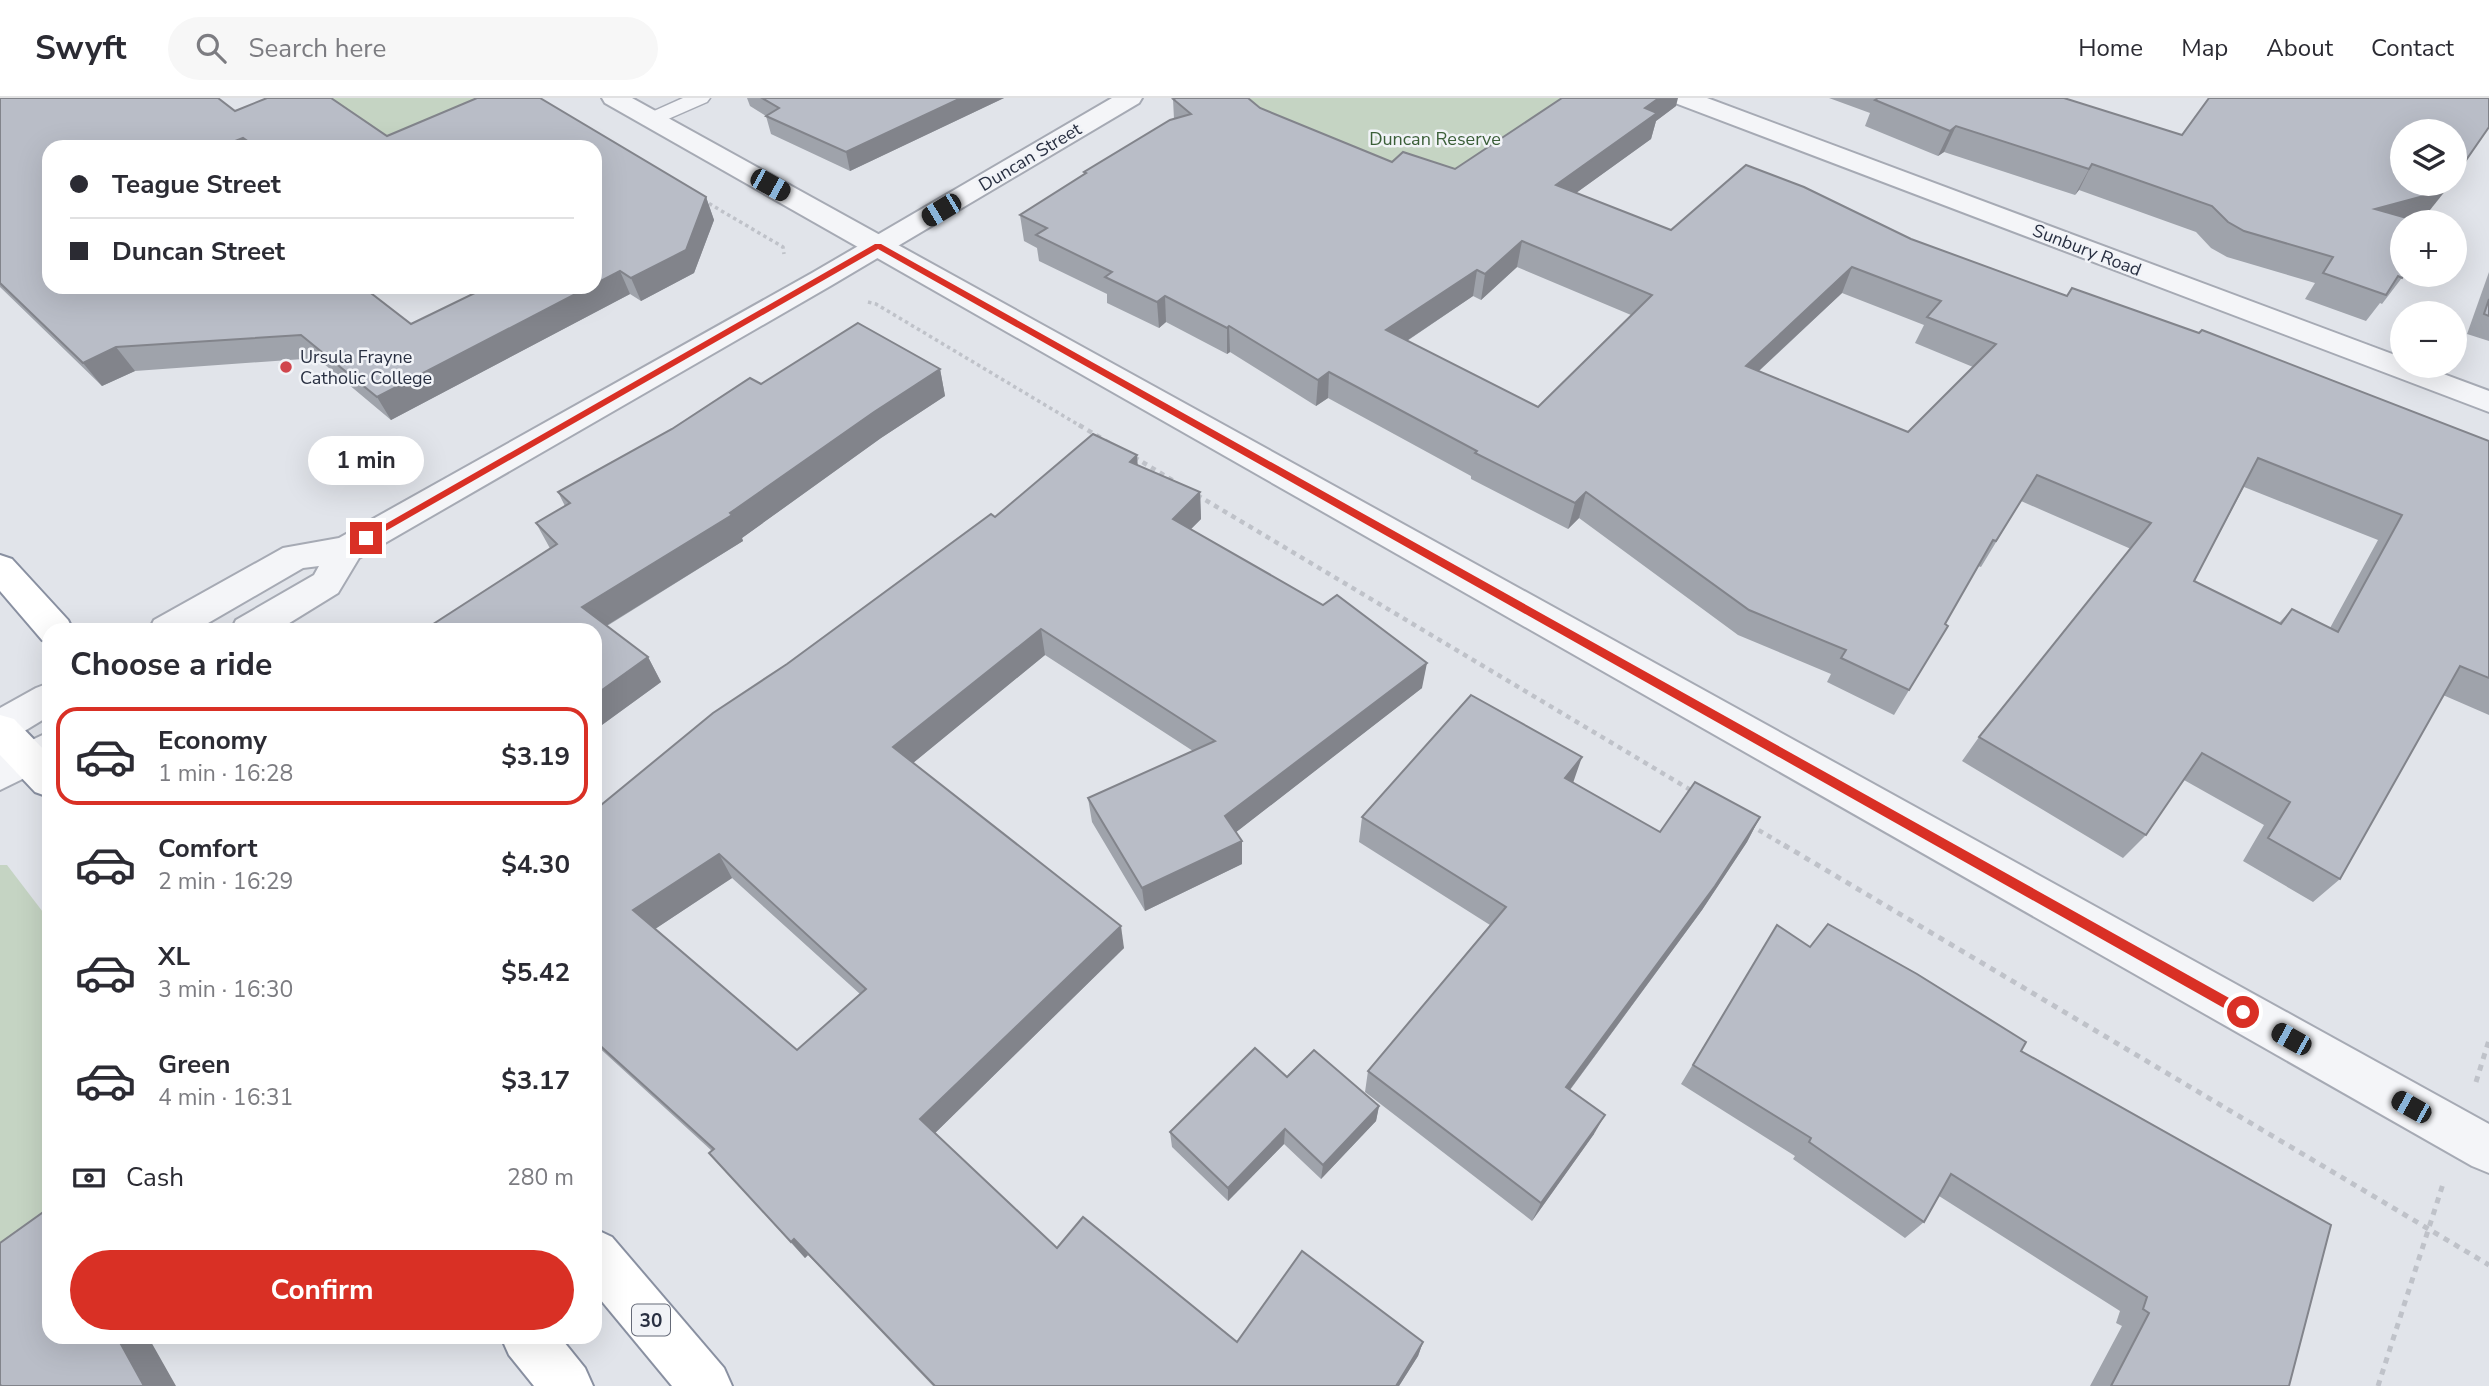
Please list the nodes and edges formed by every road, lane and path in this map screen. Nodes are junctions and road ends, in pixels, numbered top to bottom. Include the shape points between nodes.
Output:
1 (614, 98) edge
2 (700, 98) edge
3 (1130, 98) edge
4 (1684, 98) edge
5 (652, 119) junction
6 (878, 246) junction
7 (861, 301) dead end
8 (2489, 402) edge
9 (1115, 446) edge
10 (1127, 453) edge
11 (347, 549) junction
12 (0, 568) edge
13 (49, 623) edge
14 (179, 623) edge
15 (261, 623) edge
16 (42, 702) edge
17 (0, 729) edge
18 (31, 766) edge
19 (1700, 795) edge
20 (1748, 823) edge
21 (2489, 1040) edge
22 (2474, 1142) edge
23 (2429, 1229) junction
24 (602, 1262) edge
25 (2489, 1265) edge
26 (533, 1344) edge
27 (567, 1386) edge
28 (706, 1386) edge
29 (2378, 1386) edge

1 - 5 street
2 - 5 lane
3 - 6 street, Duncan Street
4 - 8 street, Sunbury Road
5 - 6 street
6 - 11 street, Duncan Street
6 - 22 street
7 - 9 path via 876,303
10 - 19 path
11 - 14 street, Duncan Street via 295,557
11 - 15 street, Duncan Street via 326,584
12 - 13 highway
16 - 17 street
17 - 18 highway
20 - 23 path
21 - 22 path
22 - 23 path
23 - 25 path
23 - 29 path
24 - 28 highway, 30
26 - 27 highway

